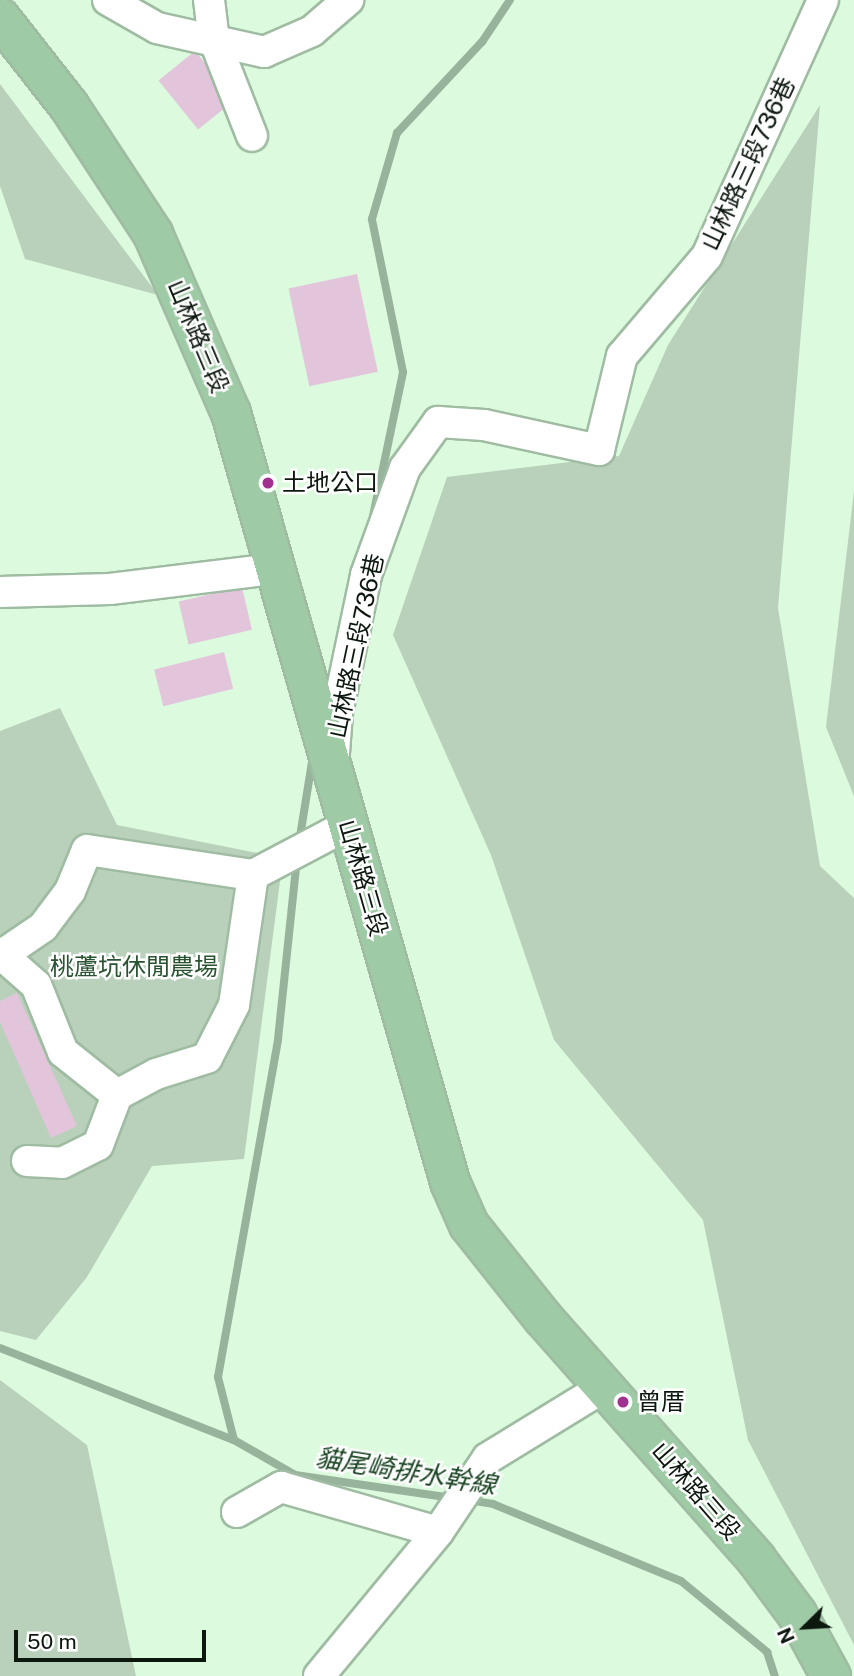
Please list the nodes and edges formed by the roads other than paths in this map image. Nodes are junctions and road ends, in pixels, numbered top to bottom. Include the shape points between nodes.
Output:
1 (108, 0) edge
2 (209, 0) edge
3 (348, 0) edge
4 (823, 0) edge
5 (0, 18) edge
6 (214, 39) junction
7 (252, 136) dead end
8 (274, 569) junction
9 (0, 592) edge
10 (333, 761) junction
11 (348, 825) junction
12 (253, 874) junction
13 (117, 1095) junction
14 (27, 1161) dead end
15 (604, 1387) junction
16 (237, 1512) dead end
17 (444, 1523) junction
18 (319, 1676) edge
19 (831, 1676) edge

1 - 6 lane via 157,28
2 - 6 lane
3 - 6 lane via 312,31 264,52
4 - 10 lane, 山林路三段736巷 via 707,256 622,356 599,450 484,425 438,422 405,468 366,575 337,713
5 - 8 main road, 山林路三段 via 69,106 153,234 231,414
6 - 7 lane
8 - 9 lane via 110,589
8 - 10 main road, 山林路三段
10 - 11 main road, 山林路三段
11 - 12 lane
11 - 15 main road, 山林路三段 via 450,1182 468,1225
12 - 13 lane via 234,1005 207,1058 156,1074
12 - 13 lane via 87,850 71,891 43,926 2,955 36,985 63,1052
13 - 14 lane via 98,1145 62,1163
15 - 17 lane via 488,1458
15 - 19 main road, 山林路三段 via 756,1559 797,1614
16 - 17 lane via 281,1487
17 - 18 lane

